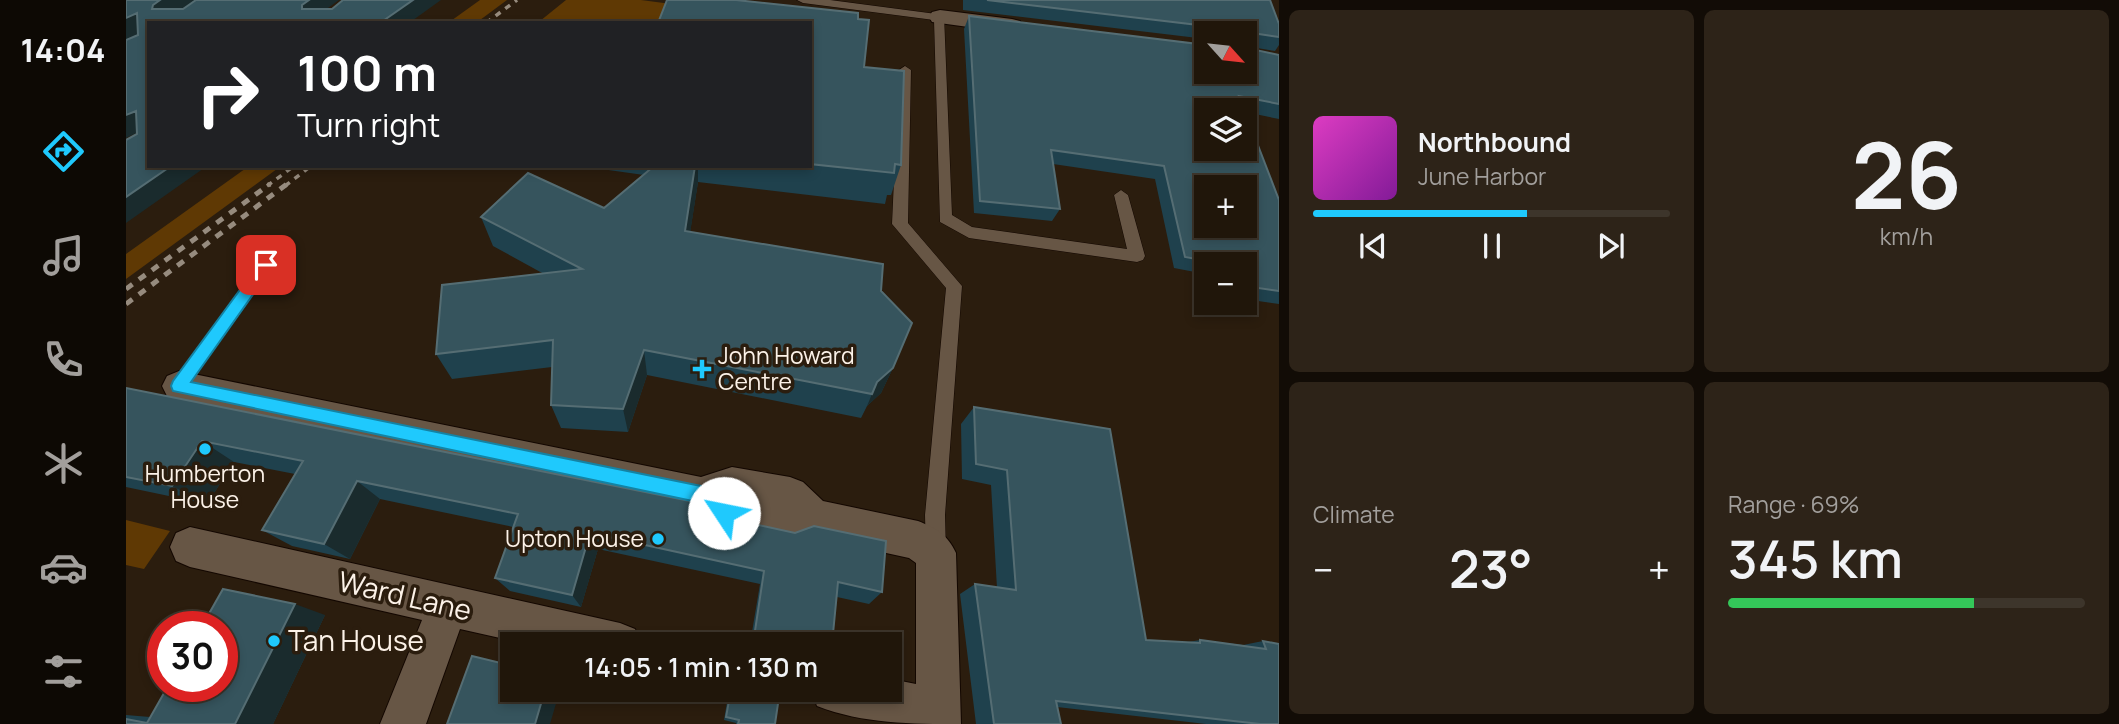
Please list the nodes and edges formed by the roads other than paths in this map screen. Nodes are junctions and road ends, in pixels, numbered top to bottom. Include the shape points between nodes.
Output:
1 (803, 0) edge
2 (940, 17) junction
3 (1033, 28) edge
4 (905, 70) edge
5 (1121, 195) dead end
6 (281, 245) dead end
7 (179, 386) joint
8 (190, 547) dead end
9 (927, 547) junction
10 (448, 606) junction
11 (566, 632) edge
12 (878, 702) edge
13 (938, 718) edge
14 (403, 724) edge

1 - 2 lane
2 - 3 street
2 - 5 lane via 945,218 969,232 1137,256
4 - 9 lane via 900,224 954,286 935,515
6 - 7 lane
7 - 9 street via 701,495 724,513 789,527 813,518
8 - 10 street, Ward Lane
9 - 13 street
10 - 11 street, Ward Lane
10 - 14 street
12 - 13 street

